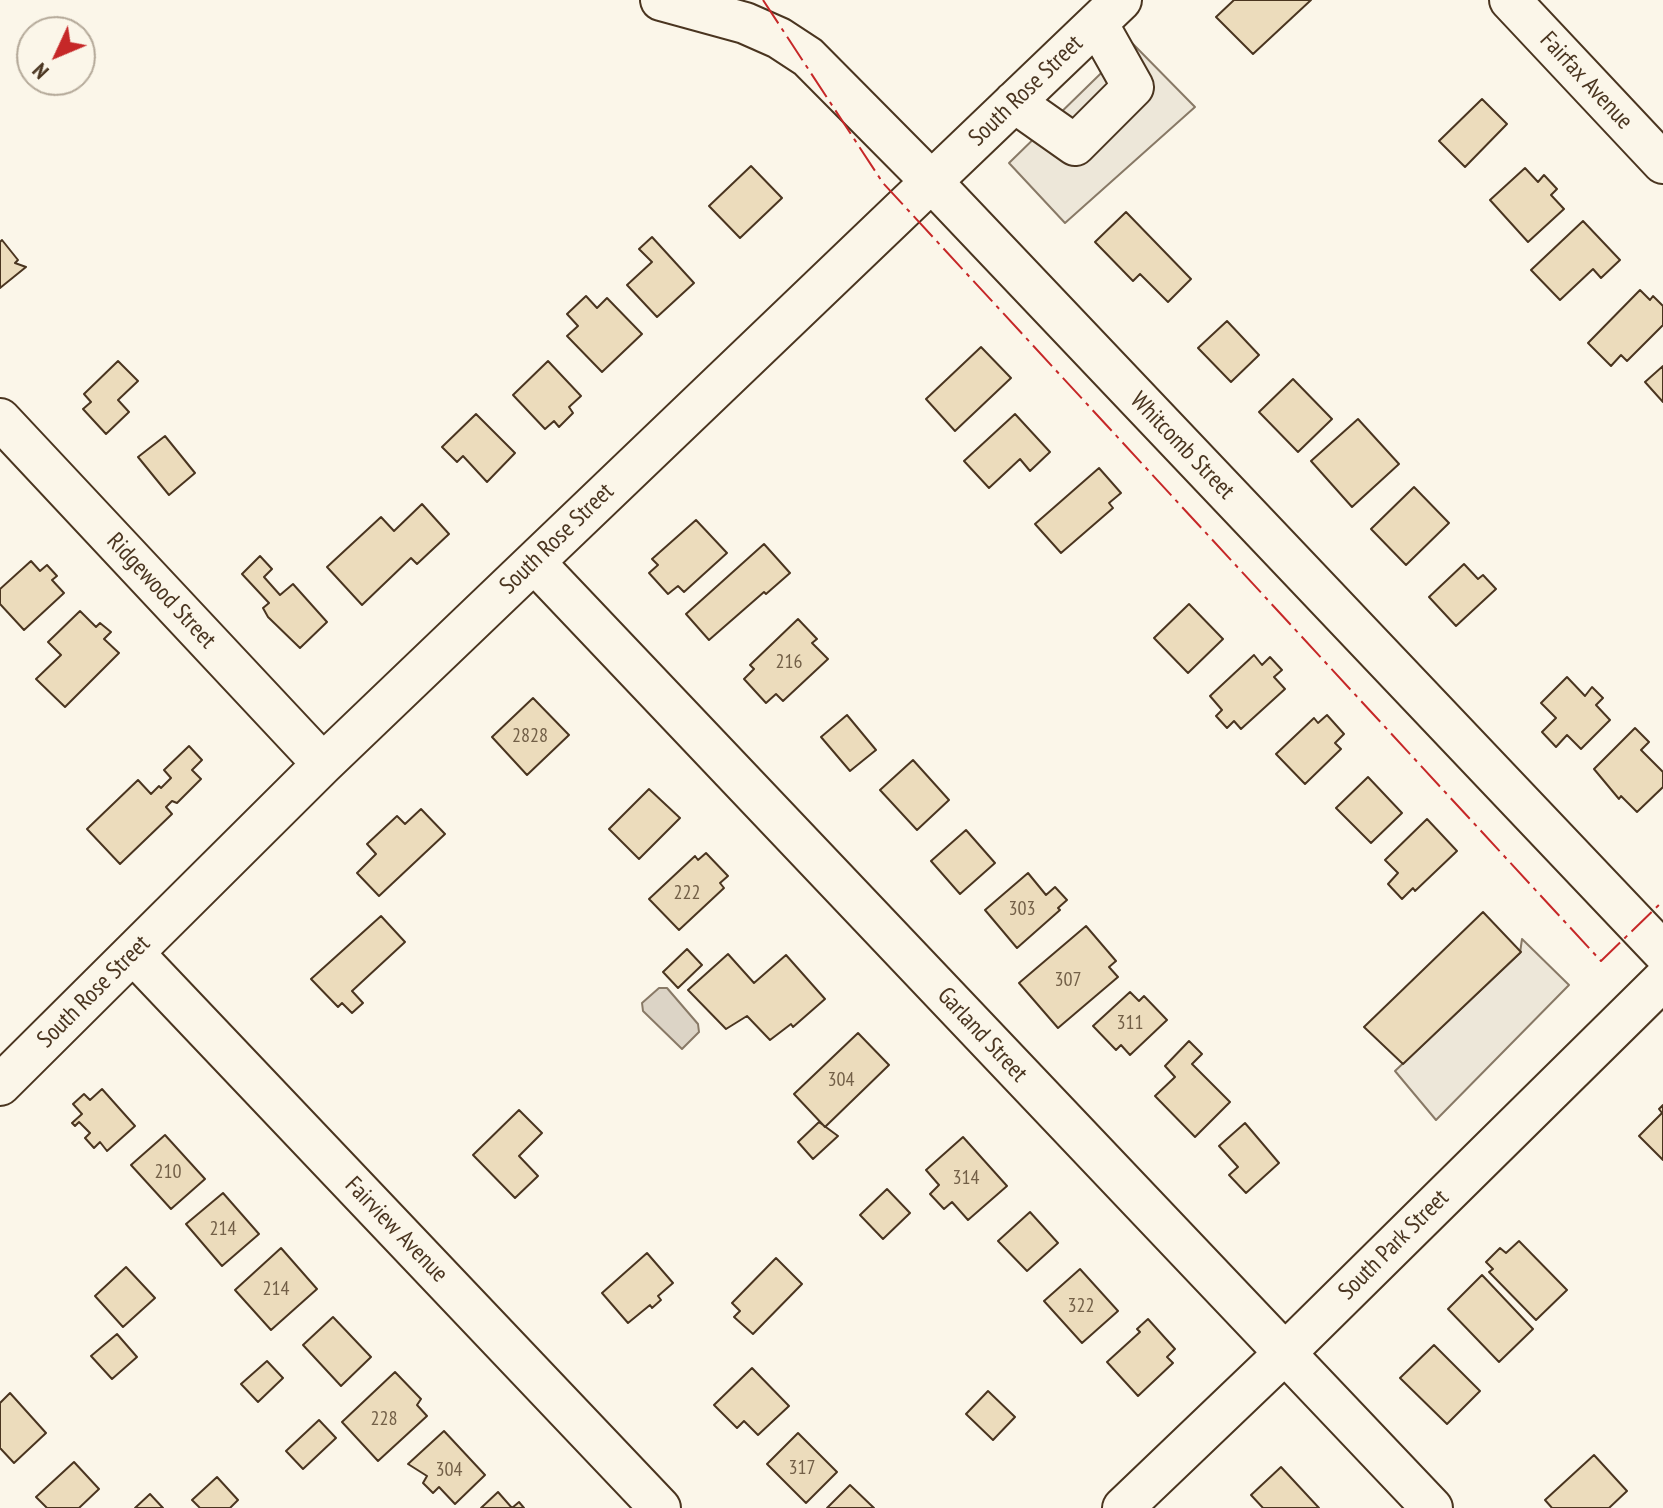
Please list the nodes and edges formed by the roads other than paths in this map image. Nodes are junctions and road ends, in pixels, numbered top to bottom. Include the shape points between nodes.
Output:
1 (661, 0) edge
2 (1510, 0) edge
3 (1109, 12) edge
4 (1014, 102) junction
5 (1663, 163) edge
6 (931, 181) junction
7 (0, 419) edge
8 (534, 562) junction
9 (323, 764) junction
10 (1663, 952) edge
11 (133, 953) junction
12 (1663, 980) edge
13 (0, 1085) edge
14 (1284, 1354) junction
15 (660, 1508) edge
16 (1123, 1508) edge
17 (1432, 1508) edge

1 - 6 street, Whitcomb Street via 745,23 808,57
2 - 5 street, Fairfax Avenue
3 - 4 street, South Rose Street
3 - 4 street via 1133,87 1075,145
4 - 6 street, South Rose Street
6 - 8 street, South Rose Street
6 - 10 street, Whitcomb Street
7 - 9 street, Ridgewood Street
8 - 9 street, South Rose Street
8 - 14 street, Garland Street
9 - 11 street, South Rose Street
11 - 13 street, South Rose Street
11 - 15 street, Fairview Avenue
12 - 14 street, South Park Street
14 - 16 street, South Park Street
14 - 17 street, Garland Street

